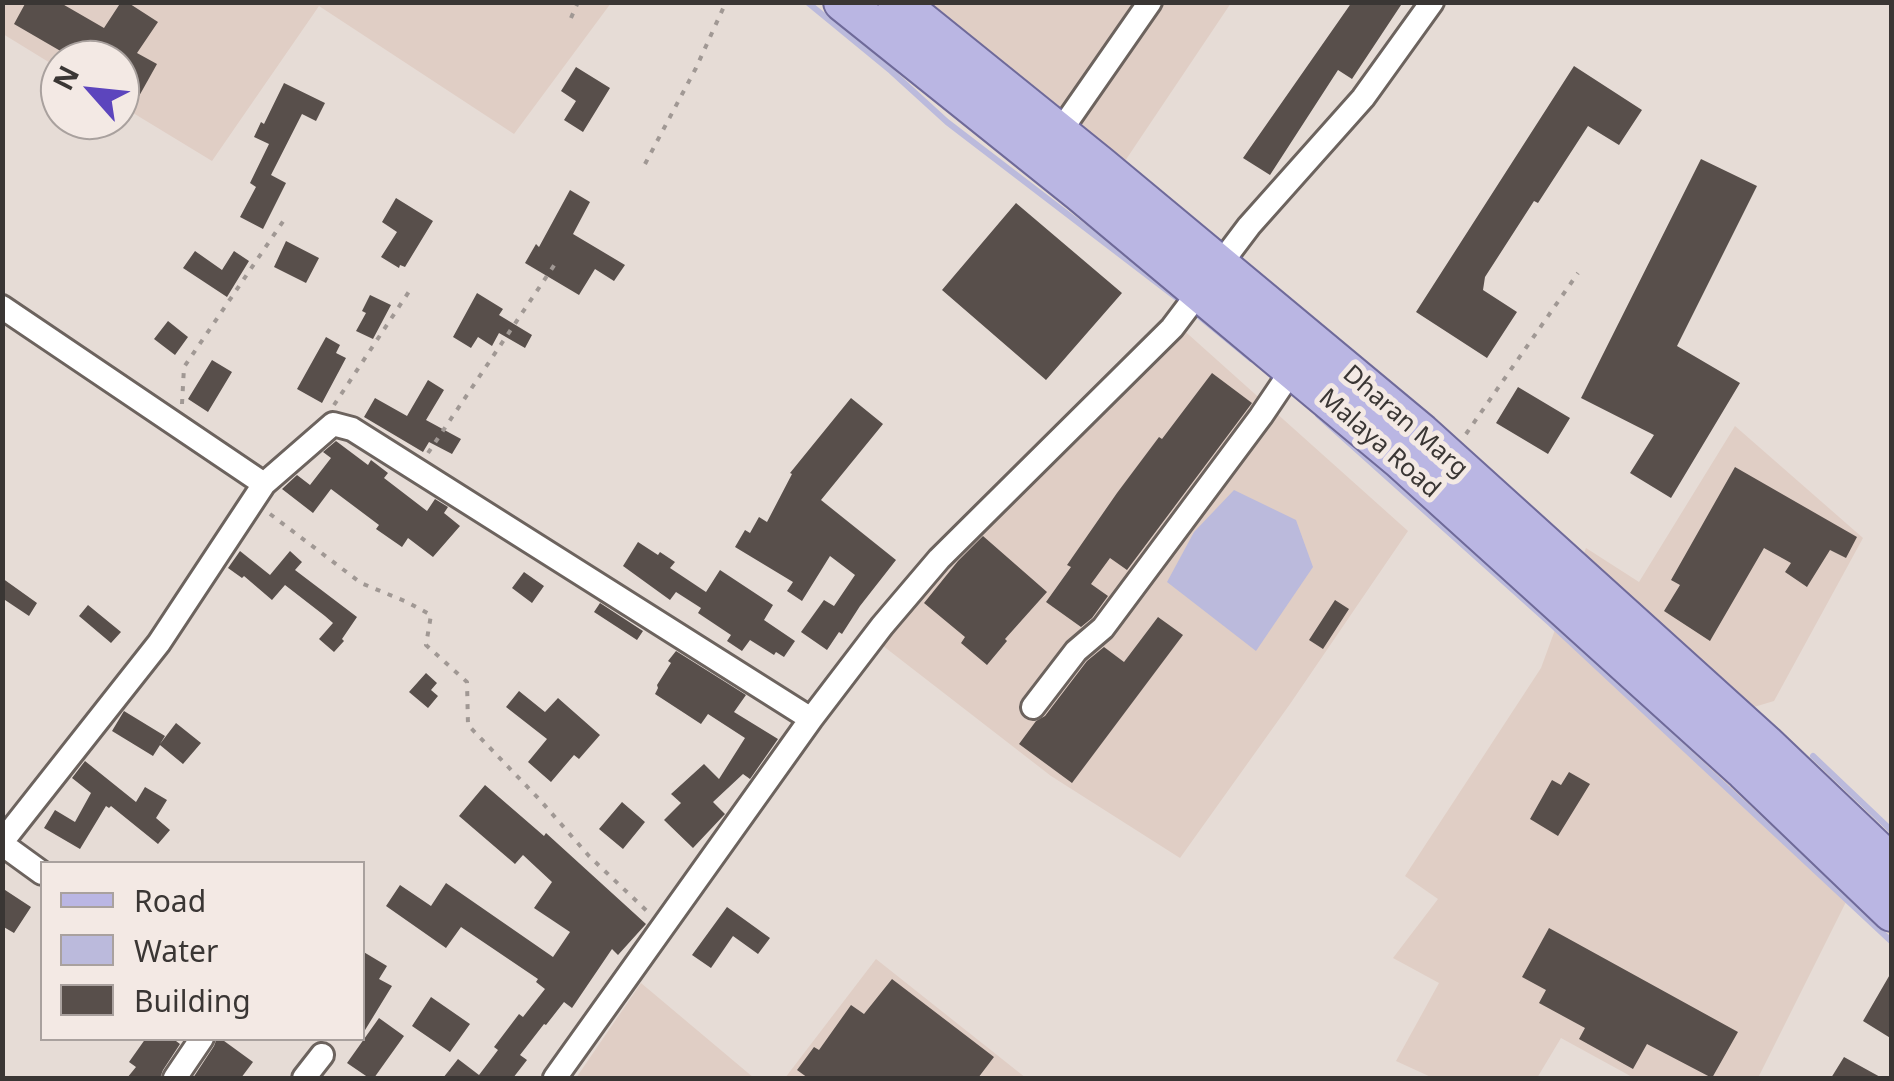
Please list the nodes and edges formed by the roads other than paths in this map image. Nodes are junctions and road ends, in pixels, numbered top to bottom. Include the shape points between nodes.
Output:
1 (843, 2) edge
2 (896, 2) edge
3 (1150, 2) edge
4 (1432, 2) edge
5 (1059, 133) junction
6 (1210, 279) junction
7 (2, 308) edge
8 (1292, 370) junction
9 (1454, 478) junction
10 (258, 493) junction
11 (1032, 706) dead end
12 (811, 720) junction
13 (2, 843) edge
14 (1892, 866) edge
15 (40, 872) edge
16 (1892, 912) edge
17 (200, 1041) edge
18 (322, 1055) dead end
19 (175, 1078) edge
20 (304, 1078) edge
21 (554, 1078) edge

1 - 6 main road, Malaya Road via 1080,192
2 - 5 main road, Dharan Marg
3 - 5 street
4 - 6 street via 1363,98
5 - 6 main road, Dharan Marg
6 - 8 main road, Malaya Road
6 - 9 main road, Dharan Marg via 1421,433
6 - 12 street via 1172,328 939,559
7 - 10 street via 181,429
8 - 9 main road, Malaya Road via 1401,460
8 - 11 street via 1103,628 1076,650
9 - 14 main road, Dharan Marg via 1765,744
9 - 16 main road, Malaya Road
10 - 12 street via 333,424 352,429
10 - 13 street via 159,644
12 - 21 street
13 - 15 street
17 - 19 street
18 - 20 street

